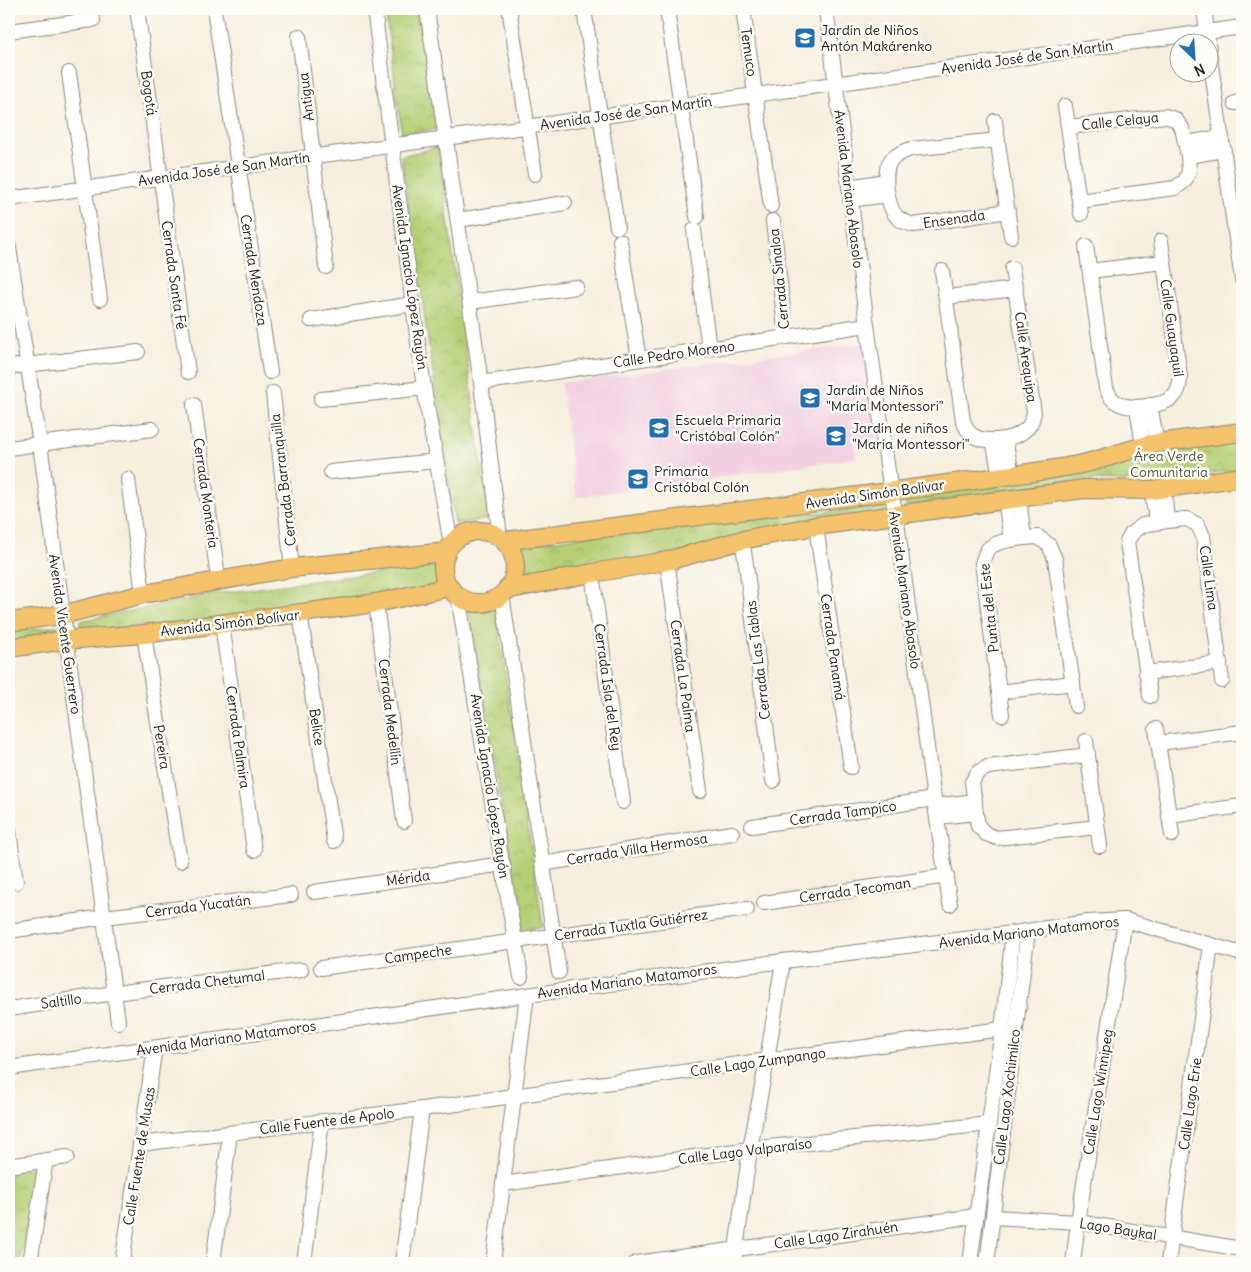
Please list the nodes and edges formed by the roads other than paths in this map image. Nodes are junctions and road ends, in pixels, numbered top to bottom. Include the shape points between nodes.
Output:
1 (137, 9) edge
2 (214, 9) edge
3 (374, 9) edge
4 (427, 9) edge
5 (584, 9) edge
6 (667, 9) edge
7 (743, 9) edge
8 (826, 9) edge
9 (1204, 9) edge
10 (510, 14) dead end
11 (93, 20) dead end
12 (1242, 27) edge
13 (9, 31) edge
14 (1207, 32) edge
15 (1218, 35) edge
16 (299, 36) dead end
17 (1168, 44) edge
18 (69, 73) dead end
19 (1214, 82) edge
20 (836, 84) junction
21 (755, 95) junction
22 (680, 106) junction
23 (1066, 106) dead end
24 (600, 116) junction
25 (995, 121) dead end
26 (527, 127) junction
27 (1068, 127) junction
28 (445, 138) junction
29 (998, 140) junction
30 (1223, 143) junction
31 (392, 146) junction
32 (1187, 150) junction
33 (313, 157) junction
34 (238, 167) junction
35 (535, 174) dead end
36 (161, 178) junction
37 (887, 188) junction
38 (85, 189) junction
39 (849, 193) junction
40 (9, 200) edge
41 (565, 203) dead end
42 (771, 206) dead end
43 (1008, 211) junction
44 (458, 220) junction
45 (773, 221) dead end
46 (616, 227) dead end
47 (1012, 236) dead end
48 (620, 241) dead end
49 (1161, 241) dead end
50 (1086, 246) dead end
51 (9, 248) edge
52 (1163, 262) junction
53 (326, 267) dead end
54 (1012, 268) dead end
55 (942, 271) dead end
56 (1090, 271) junction
57 (1242, 280) edge
58 (576, 287) dead end
59 (1016, 289) junction
60 (946, 297) junction
61 (100, 299) dead end
62 (470, 302) junction
63 (413, 304) junction
64 (311, 320) dead end
65 (867, 325) junction
66 (786, 337) junction
67 (709, 349) junction
68 (138, 352) dead end
69 (639, 359) junction
70 (26, 364) junction
71 (9, 367) edge
72 (188, 372) dead end
73 (270, 372) dead end
74 (481, 383) junction
75 (424, 388) junction
76 (273, 393) dead end
77 (321, 399) dead end
78 (194, 406) dead end
79 (1144, 406) junction
80 (152, 429) dead end
81 (1242, 432) edge
82 (999, 440) junction
83 (40, 444) junction
84 (1150, 444) junction
85 (9, 448) edge
86 (436, 461) junction
87 (331, 472) dead end
88 (1006, 475) junction
89 (1242, 477) edge
90 (128, 479) dead end
91 (1158, 489) junction
92 (890, 492) junction
93 (1012, 499) junction
94 (896, 515) junction
95 (1162, 521) junction
96 (816, 526) junction
97 (502, 539) junction
98 (1018, 539) junction
99 (742, 540) junction
100 (449, 549) junction
101 (667, 561) junction
102 (292, 568) junction
103 (592, 573) junction
104 (218, 580) junction
105 (454, 591) junction
106 (504, 592) junction
107 (143, 594) junction
108 (376, 603) junction
109 (300, 613) junction
110 (62, 615) junction
111 (9, 622) edge
112 (222, 624) junction
113 (144, 634) junction
114 (66, 640) junction
115 (9, 648) edge
116 (1220, 663) junction
117 (1146, 673) junction
118 (1222, 681) dead end
119 (1073, 683) junction
120 (999, 692) junction
121 (1150, 696) dead end
122 (1076, 706) dead end
123 (1002, 715) dead end
124 (1156, 729) dead end
125 (1242, 732) edge
126 (1086, 741) dead end
127 (1158, 743) junction
128 (1088, 755) junction
129 (851, 767) dead end
130 (773, 780) dead end
131 (700, 791) dead end
132 (623, 802) dead end
133 (1242, 806) edge
134 (975, 807) junction
135 (936, 808) junction
136 (1169, 816) junction
137 (404, 821) dead end
138 (752, 826) dead end
139 (1097, 827) junction
140 (9, 831) edge
141 (732, 833) dead end
142 (1172, 836) dead end
143 (334, 841) dead end
144 (1100, 846) dead end
145 (254, 850) dead end
146 (180, 861) dead end
147 (502, 864) junction
148 (542, 864) junction
149 (946, 876) junction
150 (16, 882) dead end
151 (314, 892) dead end
152 (292, 895) dead end
153 (764, 903) dead end
154 (950, 904) dead end
155 (747, 909) dead end
156 (104, 917) junction
157 (1125, 920) junction
158 (9, 931) edge
159 (1028, 931) junction
160 (1013, 933) junction
161 (553, 935) junction
162 (515, 940) junction
163 (1211, 945) junction
164 (1242, 954) edge
165 (783, 960) junction
166 (321, 968) dead end
167 (301, 970) dead end
168 (559, 972) dead end
169 (522, 977) dead end
170 (114, 994) junction
171 (527, 995) junction
172 (9, 1009) edge
173 (118, 1022) dead end
174 (1002, 1029) junction
175 (155, 1048) junction
176 (767, 1060) junction
177 (9, 1068) edge
178 (514, 1096) junction
179 (422, 1109) junction
180 (322, 1121) junction
181 (989, 1124) junction
182 (230, 1133) junction
183 (140, 1144) junction
184 (750, 1149) junction
185 (67, 1157) dead end
186 (46, 1160) junction
187 (9, 1166) edge
188 (503, 1184) junction
189 (976, 1216) junction
190 (992, 1217) junction
191 (1078, 1222) junction
192 (1172, 1238) junction
193 (1242, 1248) edge
194 (736, 1249) junction
195 (30, 1263) edge
196 (122, 1263) edge
197 (213, 1263) edge
198 (304, 1263) edge
199 (402, 1263) edge
200 (493, 1263) edge
201 (636, 1263) edge
202 (734, 1263) edge
203 (970, 1263) edge
204 (987, 1263) edge
205 (1073, 1263) edge
206 (1168, 1263) edge

1 - 36 street, Bogotá
2 - 34 street, Cerrada Mendoza
3 - 31 street, Avenida Ignacio López Rayón
4 - 28 street
5 - 24 street
6 - 22 street
7 - 21 street, Temuco
8 - 20 street, Avenida Mariano Abasolo
9 - 14 street
10 - 26 street
11 - 13 street
12 - 15 street, Avenida José de San Martín
16 - 33 street, Antigua
17 - 20 street, Avenida José de San Martín
18 - 38 street
19 - 30 street
20 - 21 street, Avenida José de San Martín
20 - 39 street, Avenida Mariano Abasolo
21 - 22 street, Avenida José de San Martín
21 - 42 street, Temuco
22 - 24 street, Avenida José de San Martín
22 - 67 street
23 - 27 street, Calle Celaya
24 - 26 street, Avenida José de San Martín
24 - 46 street
25 - 29 street
26 - 28 street, Avenida José de San Martín
26 - 35 street
27 - 32 street, Calle Celaya via 1165,116 1176,119 1182,128
27 - 32 street, Calle Celaya via 1080,207 1175,188 1185,181 1189,171
28 - 31 street, Avenida José de San Martín
28 - 44 street
29 - 37 street via 899,153 889,162
29 - 43 street
30 - 32 street
30 - 57 street
31 - 33 street, Avenida José de San Martín
31 - 63 street, Avenida Ignacio López Rayón
33 - 34 street, Avenida José de San Martín
33 - 53 street, Antigua
34 - 36 street, Avenida José de San Martín
34 - 73 street, Cerrada Mendoza
36 - 38 street, Avenida José de San Martín
36 - 72 street, Cerrada Santa Fé
37 - 39 street
37 - 43 street, Ensenada via 892,211 897,218 914,225
38 - 40 street, Avenida José de San Martín
38 - 61 street
39 - 65 street, Avenida Mariano Abasolo
41 - 44 street
43 - 47 street
44 - 62 street
45 - 66 street, Cerrada Sinaloa
48 - 69 street
49 - 52 street, Calle Guayaquil
50 - 56 street
51 - 70 street, Avenida Vicente Guerrero
52 - 56 street, Calle Guayaquil
52 - 79 street, Calle Guayaquil via 1180,385 1166,401
54 - 59 street, Calle Arequipa
55 - 60 street
56 - 79 street via 1106,388 1119,404
58 - 62 street
59 - 60 street
59 - 82 street, Calle Arequipa via 1034,413 1025,430 1012,438
60 - 82 street via 963,421 974,436
62 - 74 street
63 - 64 street
63 - 75 street, Avenida Ignacio López Rayón
65 - 66 street, Calle Pedro Moreno
65 - 92 street, Avenida Mariano Abasolo
66 - 67 street, Calle Pedro Moreno
67 - 69 street, Calle Pedro Moreno
68 - 70 street
69 - 74 street, Calle Pedro Moreno
70 - 71 street
70 - 83 street, Avenida Vicente Guerrero
74 - 97 street
75 - 77 street
75 - 86 street, Avenida Ignacio López Rayón
76 - 102 street, Cerrada Barranquilla
78 - 104 street, Cerrada Montería
79 - 84 street
80 - 83 street
81 - 84 main road, Avenida Simón Bolívar
82 - 88 street
83 - 85 street
83 - 110 street, Avenida Vicente Guerrero
84 - 88 main road, Avenida Simón Bolívar via 1077,465
86 - 87 street
86 - 100 street, Avenida Ignacio López Rayón
88 - 92 main road, Avenida Simón Bolívar
89 - 91 main road, Avenida Simón Bolívar
90 - 107 street
91 - 93 main road, Avenida Simón Bolívar via 1084,489
91 - 95 street
92 - 94 street, Avenida Mariano Abasolo
92 - 97 main road, Avenida Simón Bolívar
93 - 94 main road, Avenida Simón Bolívar
93 - 98 street
94 - 96 main road, Avenida Simón Bolívar
94 - 135 street, Avenida Mariano Abasolo
95 - 116 street, Calle Lima via 1187,519 1198,525 1203,536
95 - 117 street, Calle Lima via 1143,525 1132,533 1127,542
96 - 99 main road, Avenida Simón Bolívar
96 - 129 street, Cerrada Panamá
97 - 100 main road via 479,531 459,538
97 - 106 main road via 511,550 515,570
98 - 119 street via 1038,537 1049,545 1055,559
98 - 120 street, Punta del Este via 994,544 986,550 982,563
99 - 101 main road, Avenida Simón Bolívar
99 - 130 street, Cerrada Las Tablas
100 - 102 main road
100 - 105 main road via 444,564 445,576
101 - 103 main road, Avenida Simón Bolívar
101 - 131 street, Cerrada La Palma
102 - 104 main road
103 - 106 main road, Avenida Simón Bolívar
103 - 132 street, Cerrada Isla del Rey
104 - 107 main road
105 - 106 main road via 466,600 476,602 494,600
105 - 108 main road, Avenida Simón Bolívar
105 - 147 street, Avenida Ignacio López Rayón
106 - 148 street
107 - 110 main road
108 - 109 main road, Avenida Simón Bolívar
108 - 137 street, Cerrada Medellín
109 - 112 main road, Avenida Simón Bolívar
109 - 143 street, Belice
110 - 111 main road
110 - 114 street, Avenida Vicente Guerrero
112 - 113 main road, Avenida Simón Bolívar
112 - 145 street, Cerrada Palmira
113 - 114 main road, Avenida Simón Bolívar
113 - 146 street, Pereira
114 - 115 main road, Avenida Simón Bolívar
114 - 156 street, Avenida Vicente Guerrero
116 - 117 street
116 - 118 street, Calle Lima
117 - 121 street, Calle Lima
119 - 120 street
119 - 122 street
120 - 123 street, Punta del Este
124 - 127 street
125 - 127 street
126 - 128 street
127 - 136 street
128 - 134 street via 988,767 978,772 972,782
128 - 139 street
133 - 136 street
134 - 135 street, Cerrada Tampico
134 - 139 street via 978,826 997,838
135 - 138 street, Cerrada Tampico
135 - 149 street, Avenida Mariano Abasolo
136 - 142 street
139 - 144 street
140 - 150 street
141 - 148 street, Cerrada Villa Hermosa
147 - 151 street, Mérida
147 - 162 street, Avenida Ignacio López Rayón
148 - 161 street
149 - 153 street, Cerrada Tecoman
149 - 154 street, Avenida Mariano Abasolo
152 - 156 street, Cerrada Yucatán
155 - 161 street, Cerrada Tuxtla Gutiérrez
156 - 158 street, Cerrada Yucatán
156 - 170 street, Avenida Vicente Guerrero
157 - 159 street, Avenida Mariano Matamoros
157 - 163 street, Avenida Mariano Matamoros
157 - 191 street, Calle Lago Winnipeg
159 - 160 street, Avenida Mariano Matamoros
159 - 190 street, Calle Lago Xochimilco
160 - 165 street, Avenida Mariano Matamoros
160 - 174 street, Calle Lago Xochimilco
161 - 162 street, Cerrada Tuxtla Gutiérrez
161 - 168 street
162 - 166 street, Campeche
162 - 169 street, Avenida Ignacio López Rayón
163 - 164 street, Avenida Mariano Matamoros
163 - 192 street, Calle Lago Erie
165 - 171 street, Avenida Mariano Matamoros
165 - 176 street
167 - 170 street, Cerrada Chetumal
170 - 172 street, Saltillo
170 - 173 street, Avenida Vicente Guerrero
171 - 175 street, Avenida Mariano Matamoros
171 - 178 street
174 - 176 street, Calle Lago Zumpango
174 - 181 street, Calle Lago Xochimilco
175 - 177 street, Avenida Mariano Matamoros
175 - 183 street, Calle Fuente de Musas
176 - 178 street, Calle Lago Zumpango
176 - 184 street
178 - 179 street, Calle Fuente de Apolo
178 - 188 street
179 - 180 street, Calle Fuente de Apolo
179 - 199 street
180 - 182 street, Calle Fuente de Apolo
180 - 198 street
181 - 184 street, Calle Lago Valparaíso
181 - 189 street, Calle Lago Xochimilco
182 - 183 street, Calle Fuente de Apolo
182 - 197 street
183 - 196 street, Calle Fuente de Musas
184 - 188 street, Calle Lago Valparaíso
184 - 194 street
185 - 186 street
186 - 187 street
186 - 195 street
188 - 200 street
189 - 194 street, Calle Lago Zirahuén
189 - 203 street, Calle Lago Xochimilco
190 - 191 street, Lago Baykal
190 - 204 street, Calle Lago Xochimilco
191 - 192 street, Lago Baykal
191 - 205 street, Calle Lago Winnipeg
192 - 193 street, Lago Baykal
192 - 206 street, Calle Lago Erie
194 - 201 street, Calle Lago Zirahuén
194 - 202 street

